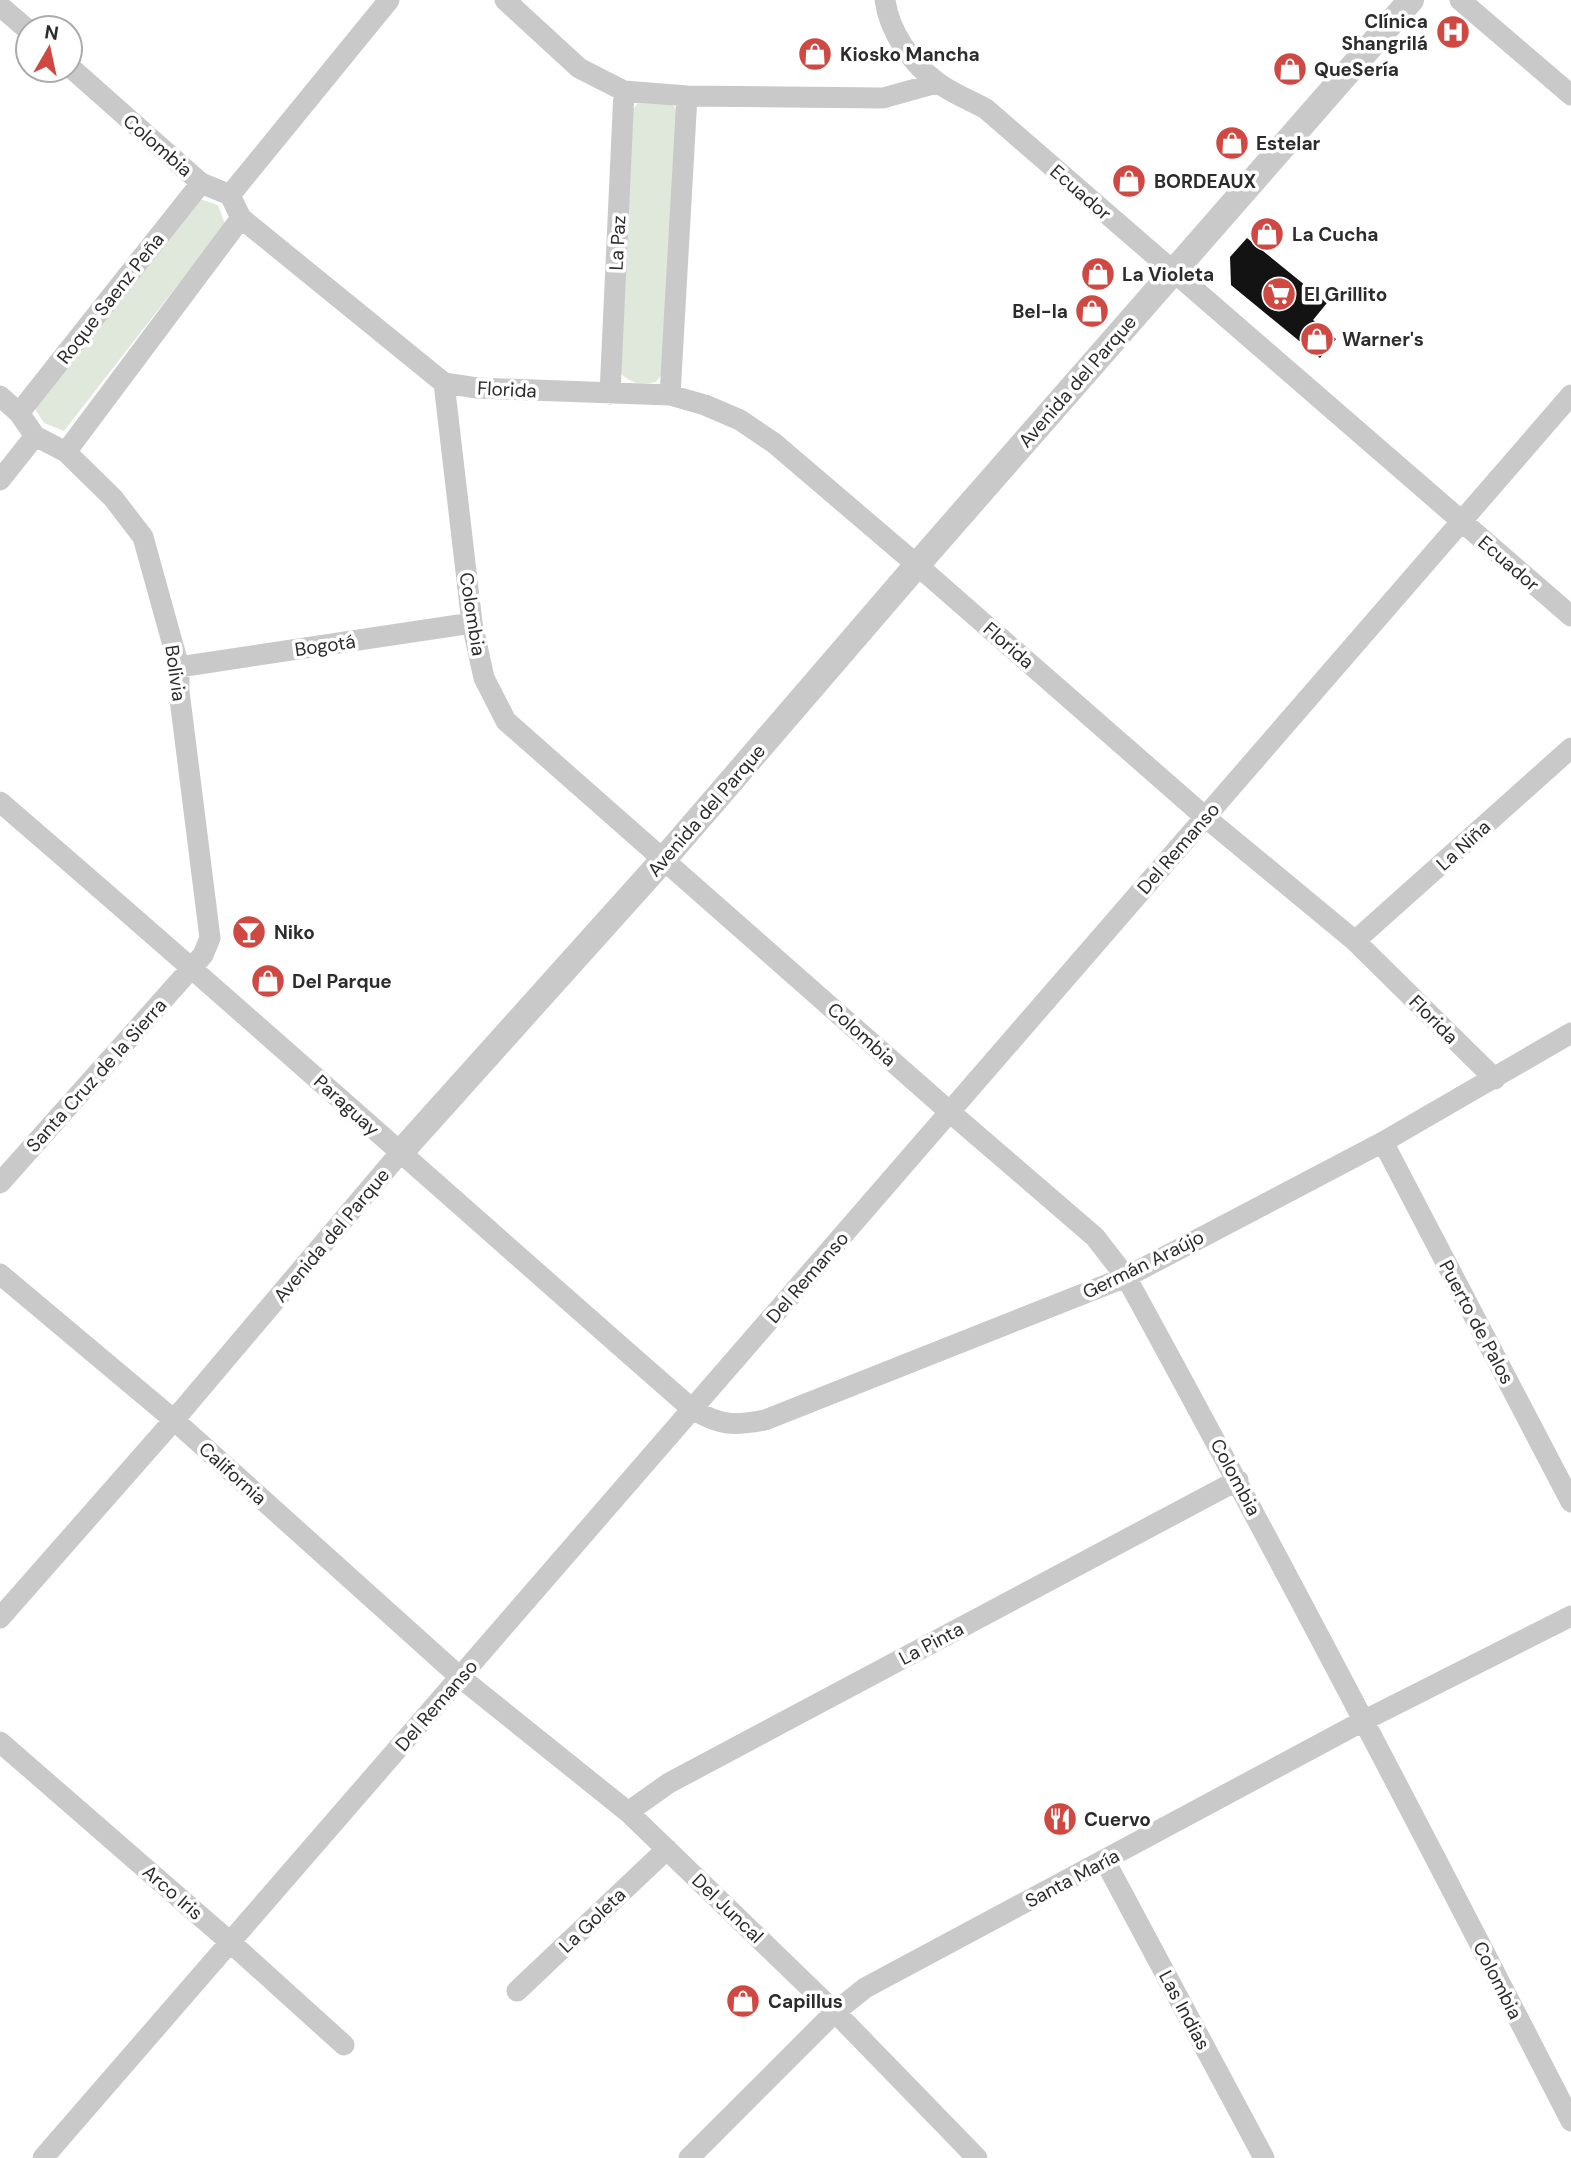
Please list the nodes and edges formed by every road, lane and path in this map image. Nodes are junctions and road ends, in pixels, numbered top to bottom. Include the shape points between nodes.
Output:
1 (389, 0) edge
2 (505, 0) edge
3 (884, 0) edge
4 (1411, 0) edge
5 (1460, 0) edge
6 (0, 6) edge
7 (14, 18) edge
8 (84, 79) edge
9 (937, 83) junction
10 (624, 91) junction
11 (1571, 95) edge
12 (687, 96) junction
13 (201, 183) junction
14 (230, 195) junction
15 (241, 218) junction
16 (1172, 273) junction
17 (444, 383) junction
18 (610, 394) junction
19 (670, 395) junction
20 (1571, 395) edge
21 (0, 396) edge
22 (19, 412) junction
23 (35, 436) junction
24 (66, 452) junction
25 (0, 480) edge
26 (1461, 521) junction
27 (917, 565) junction
28 (1571, 616) edge
29 (472, 623) junction
30 (179, 667) junction
31 (1571, 748) edge
32 (0, 802) edge
33 (1205, 817) junction
34 (664, 859) junction
35 (1355, 941) junction
36 (192, 967) junction
37 (1571, 1033) edge
38 (1495, 1079) junction
39 (951, 1113) junction
40 (1383, 1142) junction
41 (400, 1153) junction
42 (0, 1183) edge
43 (0, 1274) edge
44 (1126, 1277) junction
45 (692, 1409) junction
46 (174, 1420) junction
47 (1238, 1480) junction
48 (1571, 1502) edge
49 (1571, 1616) edge
50 (0, 1618) edge
51 (460, 1678) junction
52 (1365, 1720) junction
53 (0, 1742) edge
54 (628, 1812) junction
55 (667, 1849) junction
56 (1105, 1861) junction
57 (230, 1942) junction
58 (517, 1991) dead end
59 (835, 2012) junction
60 (344, 2045) dead end
61 (1571, 2121) edge
62 (43, 2158) edge
63 (689, 2158) edge
64 (977, 2158) edge
65 (1264, 2158) edge

1 - 14 street
2 - 10 street via 579,68
3 - 9 street, Ecuador via 899,40
4 - 16 street, Avenida del Parque
5 - 11 street
6 - 7 street
8 - 13 street, Colombia
9 - 12 street via 883,97
9 - 16 street, Ecuador via 986,109
10 - 12 street
10 - 18 street, La Paz
12 - 19 street
13 - 14 street, Colombia
13 - 22 street, Roque Saenz Peña
14 - 15 street
15 - 17 street
15 - 24 street
16 - 26 street, Ecuador
16 - 27 street, Avenida del Parque
17 - 18 street, Florida
17 - 29 street, Colombia
18 - 19 street, Florida
19 - 27 street, Florida via 740,420 774,443
20 - 26 street, Del Remanso
21 - 22 street, Bolivia
22 - 23 street, Bolivia
23 - 24 street, Bolivia
23 - 25 street
24 - 30 street, Bolivia via 113,498 143,537
26 - 28 street, Ecuador
26 - 33 street, Del Remanso
27 - 33 street, Florida
27 - 34 street, Avenida del Parque
29 - 30 street, Bogotá
29 - 34 street, Colombia via 484,678 506,721
30 - 36 street, Bolivia via 178,691 210,937
31 - 35 street, La Niña
32 - 36 street, Paraguay
33 - 35 street, Florida
33 - 39 street, Del Remanso
34 - 39 street, Colombia
34 - 41 street, Avenida del Parque
35 - 38 street, Florida
36 - 41 street, Paraguay
36 - 42 street, Santa Cruz de la Sierra
37 - 38 street, Germán Araújo
38 - 40 street, Germán Araújo
39 - 44 street, Colombia via 1095,1237
39 - 45 street, Del Remanso
40 - 44 street, Germán Araújo
40 - 48 street, Puerto de Palos
41 - 45 street, Paraguay
41 - 46 street, Avenida del Parque
43 - 46 street, California
44 - 45 street, Germán Araújo via 765,1420 726,1425
44 - 47 street, Colombia
45 - 51 street, Del Remanso
46 - 50 street, Avenida del Parque
46 - 51 street, California
47 - 52 street, Colombia
47 - 54 street, La Pinta via 669,1783
49 - 52 street, Santa María
51 - 54 street, Del Juncal
51 - 57 street, Del Remanso
52 - 56 street, Santa María
52 - 61 street, Colombia
53 - 57 street, Arco Iris
54 - 55 street, Del Juncal
55 - 58 street, La Goleta
55 - 59 street, Del Juncal
56 - 59 street, Santa María via 865,1988
56 - 65 street, Las Indias
57 - 60 street, Arco Iris
57 - 62 street, Del Remanso
59 - 63 street, Santa María
59 - 64 street, Del Juncal

